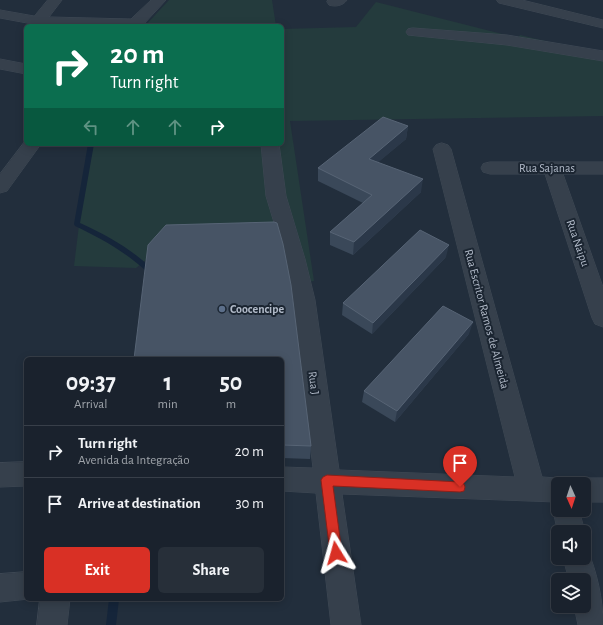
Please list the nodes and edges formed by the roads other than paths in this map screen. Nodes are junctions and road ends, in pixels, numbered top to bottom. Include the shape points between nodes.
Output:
1 (55, 0) edge
2 (159, 0) edge
3 (504, 0) edge
4 (546, 5) edge
5 (0, 14) edge
6 (38, 21) junction
7 (111, 24) edge
8 (136, 24) edge
9 (603, 24) edge
10 (413, 32) dead end
11 (603, 56) edge
12 (0, 64) edge
13 (24, 69) edge
14 (31, 146) edge
15 (270, 146) edge
16 (442, 149) dead end
17 (490, 168) dead end
18 (552, 168) junction
19 (603, 168) edge
20 (0, 187) edge
21 (603, 318) edge
22 (24, 474) edge
23 (0, 475) edge
24 (284, 479) edge
25 (327, 480) junction
26 (532, 490) junction
27 (551, 490) edge
28 (591, 490) edge
29 (603, 490) edge
30 (24, 586) edge
31 (0, 588) edge
32 (55, 601) edge
33 (590, 613) edge
34 (52, 625) edge
35 (346, 625) edge
36 (593, 625) edge

1 - 6 street
2 - 8 street
3 - 4 street
4 - 9 street
5 - 6 street
6 - 7 street
10 - 11 street via 507,40
12 - 13 street
14 - 20 street
15 - 25 street, Rua J via 276,196 304,300
16 - 26 street, Rua Escritor Ramos de Almeida
17 - 18 street, Rua Sajanas
18 - 19 street, Rua Sajanas
18 - 21 street, Rua Naipu
22 - 23 street
24 - 25 street
25 - 26 street
25 - 35 street, Rua J
26 - 27 street
28 - 29 street
30 - 31 street
32 - 34 street
33 - 36 street

